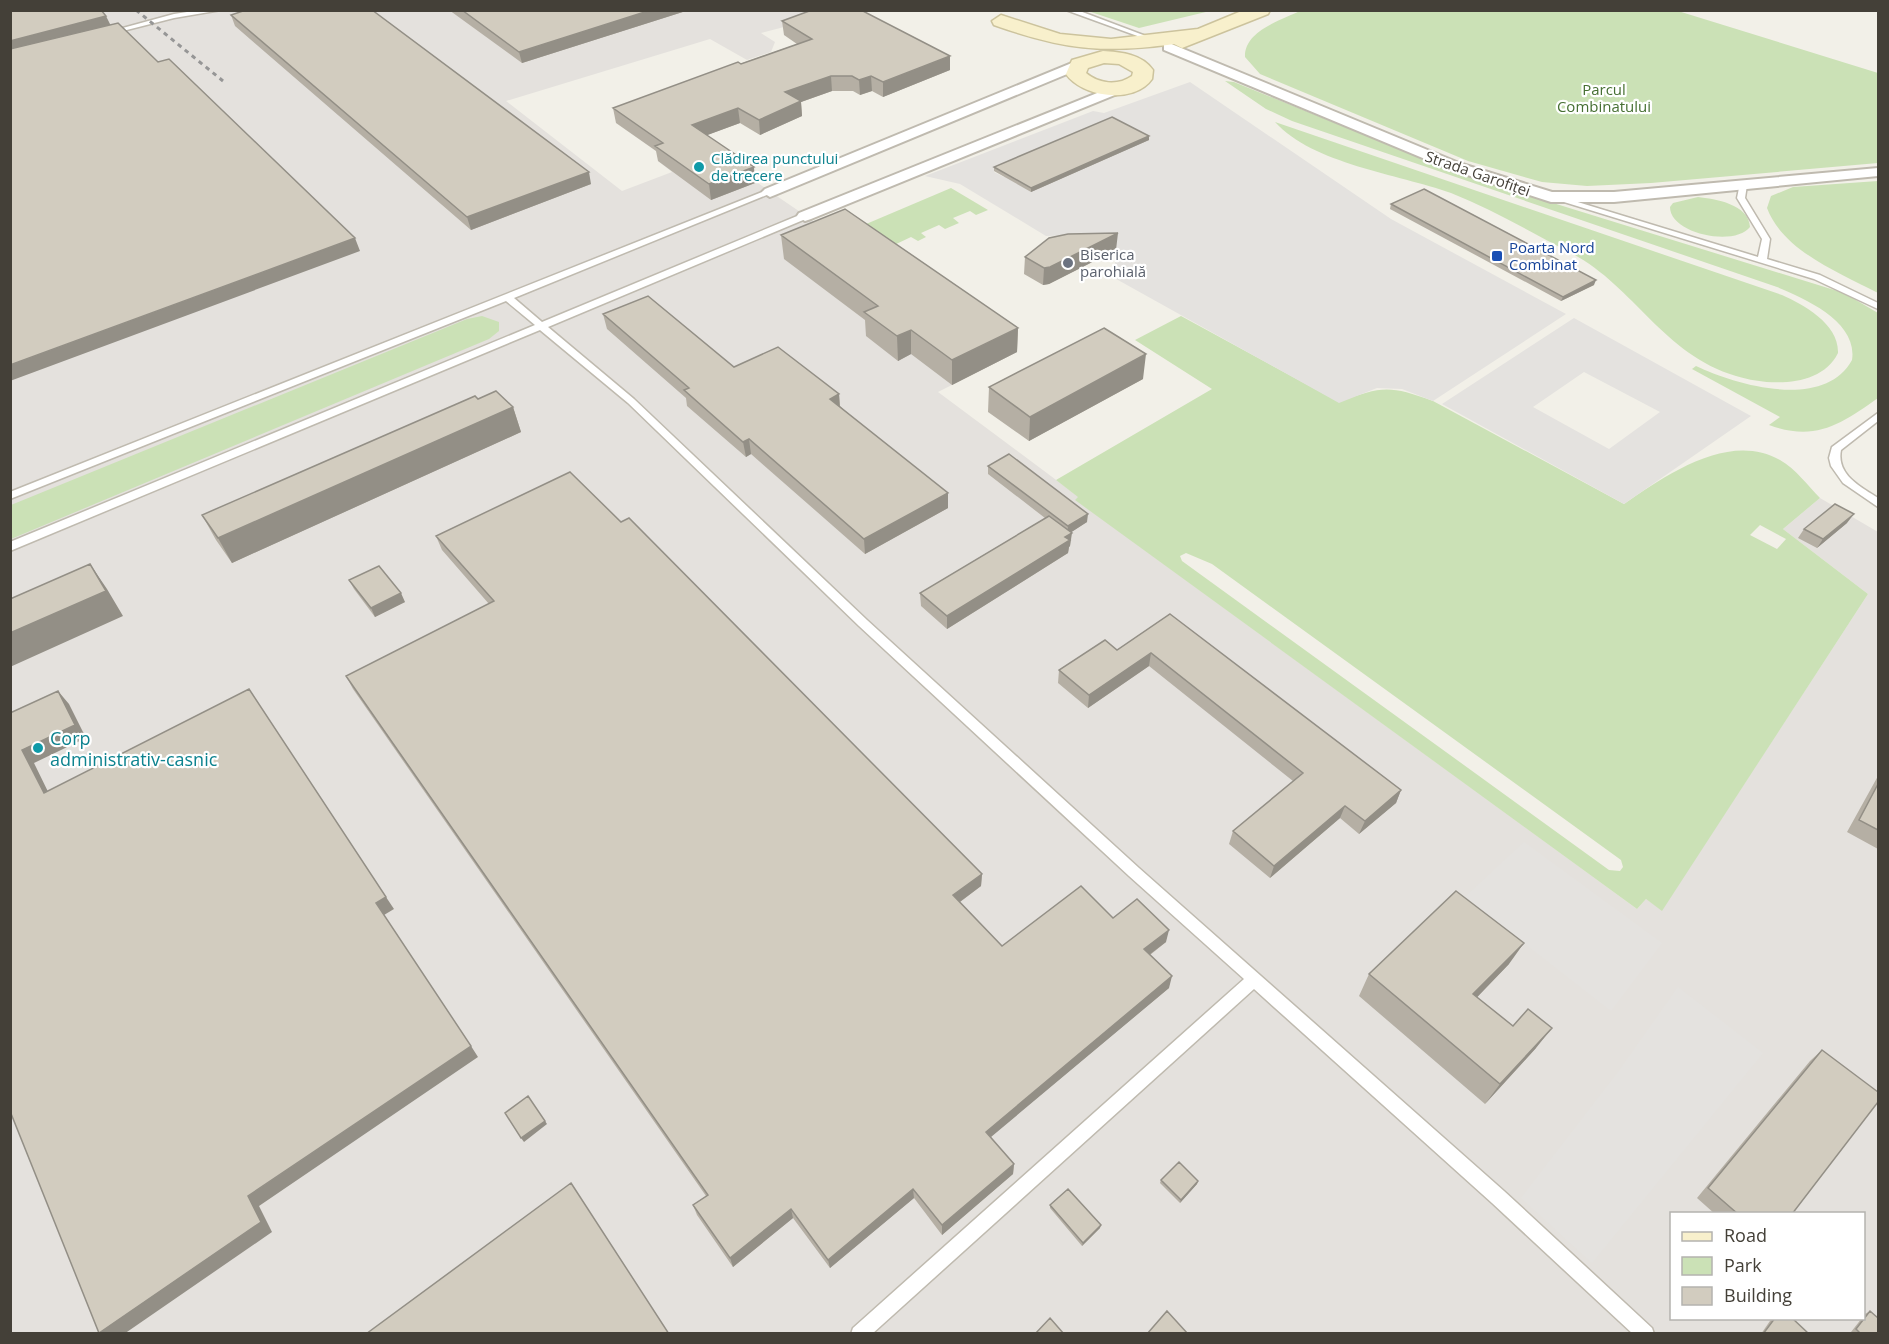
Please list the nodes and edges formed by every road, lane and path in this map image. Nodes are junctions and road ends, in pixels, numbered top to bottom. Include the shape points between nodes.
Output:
1 (218, 10) edge
2 (1069, 10) edge
3 (1261, 10) edge
4 (186, 12) edge
5 (107, 33) edge
6 (1161, 43) junction
7 (1132, 62) junction
8 (1082, 63) junction
9 (1122, 87) junction
10 (866, 153) junction
11 (1878, 172) edge
12 (904, 176) junction
13 (1743, 185) junction
14 (770, 192) joint
15 (1551, 196) junction
16 (805, 216) joint
17 (1762, 261) junction
18 (507, 297) junction
19 (1878, 306) edge
20 (540, 326) junction
21 (1878, 416) edge
22 (10, 496) edge
23 (1878, 502) edge
24 (10, 548) edge
25 (1256, 979) junction
26 (859, 1334) edge
27 (1646, 1334) edge

1 - 4 lane
2 - 6 lane
3 - 6 street via 1201,34
4 - 5 lane
6 - 7 street
6 - 8 street via 1082,43 1045,36 993,17
6 - 15 street, Strada Garofiței via 1454,166
7 - 8 street via 1113,57
7 - 9 street via 1143,70 1143,79
8 - 9 street via 1076,74 1085,82
8 - 10 street
9 - 12 street
10 - 12 street
10 - 14 street
11 - 13 street, Strada Garofiței
12 - 16 street
13 - 15 street, Strada Garofiței via 1614,197
13 - 17 lane via 1741,198 1766,239
14 - 18 lane
15 - 17 lane
16 - 20 lane
17 - 19 lane via 1836,284
18 - 20 lane
18 - 22 lane
20 - 24 lane
20 - 25 lane via 631,401 863,623
21 - 23 lane via 1842,443 1833,457 1839,472
25 - 26 lane
25 - 27 lane

